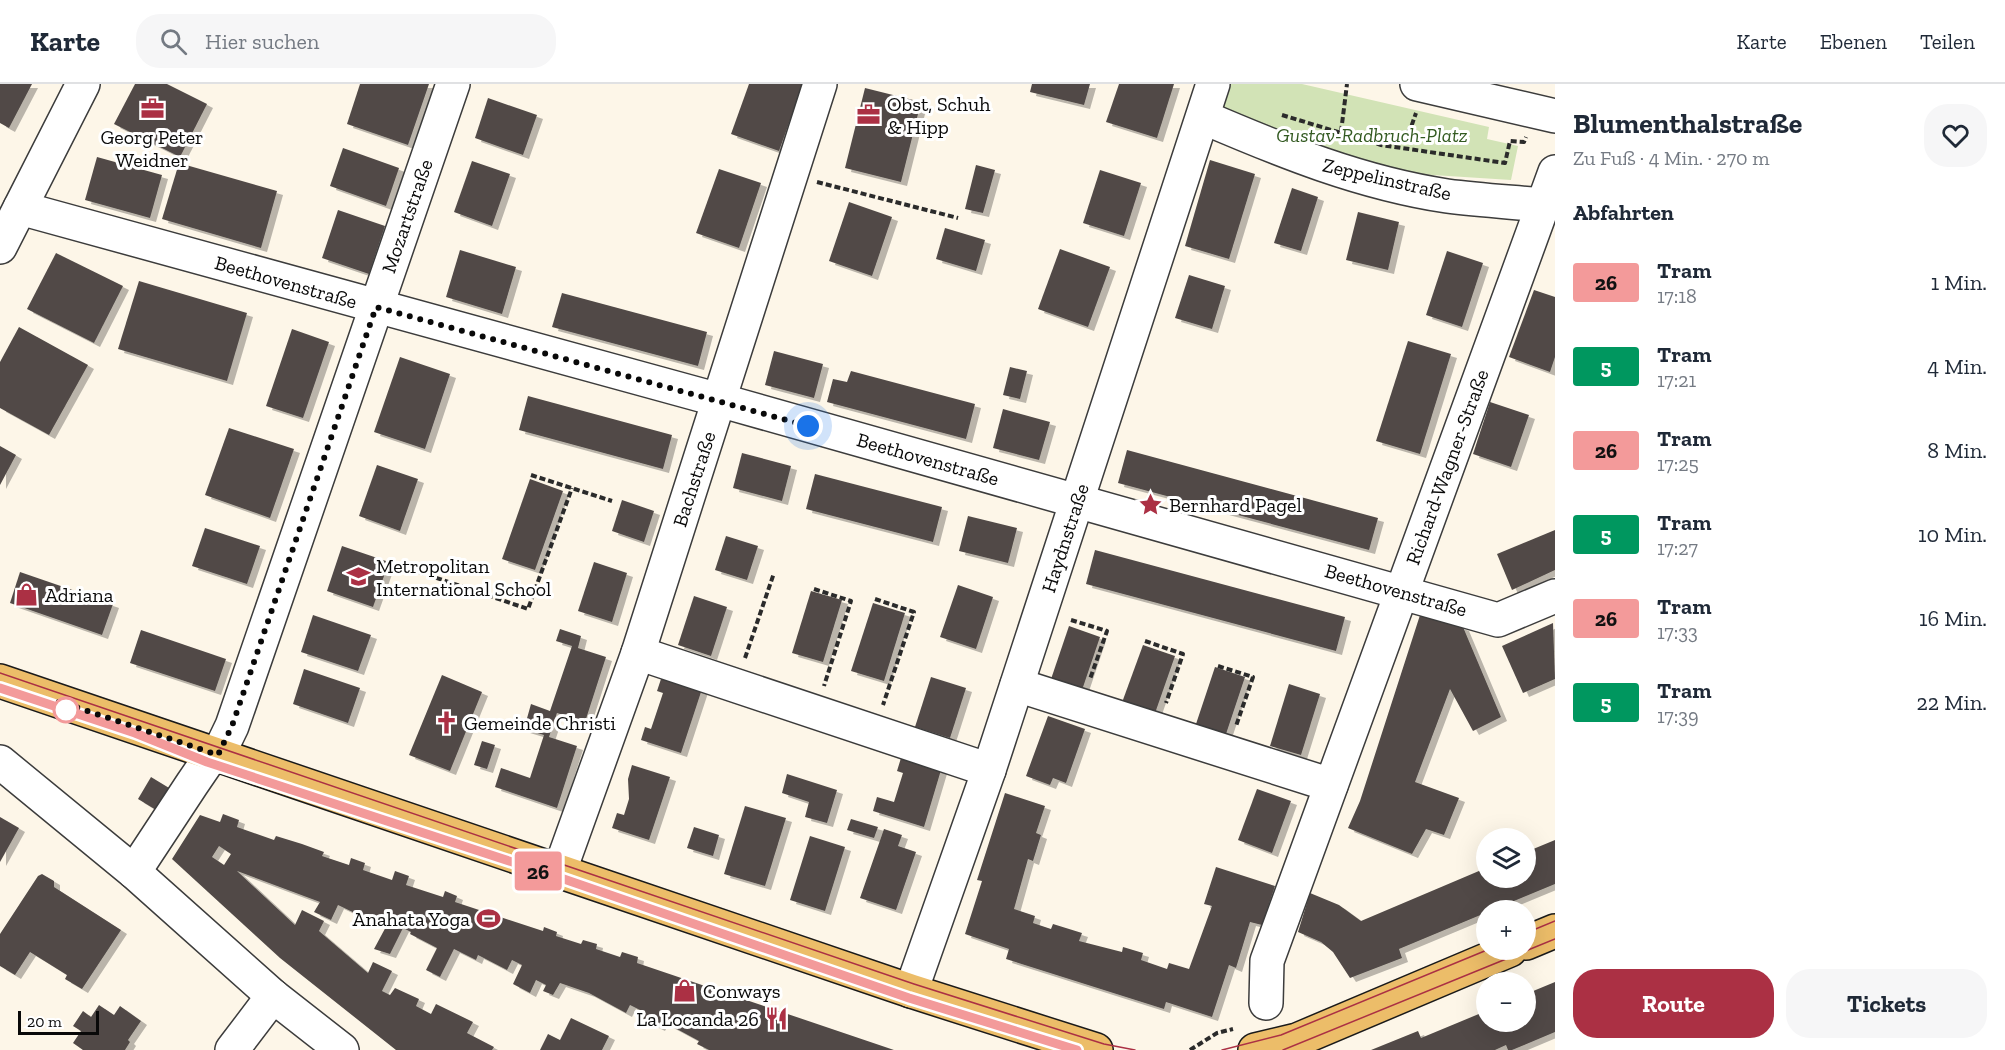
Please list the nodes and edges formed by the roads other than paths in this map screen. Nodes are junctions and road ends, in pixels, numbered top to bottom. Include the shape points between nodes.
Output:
1 (83, 84) edge
2 (453, 84) edge
3 (820, 84) edge
4 (1213, 84) edge
5 (1422, 85) edge
6 (1544, 113) edge
7 (1203, 117) junction
8 (1555, 172) edge
9 (1543, 205) junction
10 (20, 208) junction
11 (0, 247) edge
12 (376, 307) junction
13 (719, 400) junction
14 (1077, 501) junction
15 (1402, 592) junction
16 (1555, 596) edge
17 (638, 653) junction
18 (0, 681) edge
19 (1017, 685) junction
20 (218, 755) junction
21 (0, 762) edge
22 (989, 770) junction
23 (1331, 785) junction
24 (560, 870) junction
25 (134, 872) junction
26 (1555, 931) edge
27 (1536, 939) edge
28 (1486, 960) edge
29 (912, 991) junction
30 (273, 996) junction
31 (1266, 1003) dead end
32 (232, 1050) edge
33 (342, 1050) edge
34 (1096, 1050) edge
35 (1255, 1050) edge

1 - 10 street
2 - 12 street, Mozartstraße
3 - 13 street, Bachstraße
4 - 7 street, Haydnstraße
5 - 6 street
7 - 9 street, Zeppelinstraße via 1295,157 1371,179 1446,196
7 - 14 street, Haydnstraße
8 - 9 street, Richard-Wagner-Straße
9 - 15 street, Richard-Wagner-Straße
10 - 11 street
10 - 12 street, Beethovenstraße
12 - 13 street, Beethovenstraße
12 - 20 street, Mozartstraße via 232,726
13 - 14 street, Beethovenstraße
13 - 17 street, Bachstraße
14 - 15 street, Beethovenstraße
14 - 19 street, Haydnstraße
15 - 16 street, Beethovenstraße via 1498,620
15 - 23 street, Richard-Wagner-Straße
17 - 22 street
17 - 24 street, Bachstraße
18 - 20 main road
19 - 22 street, Haydnstraße
19 - 23 street
20 - 24 main road
20 - 25 street, Mozartstraße via 207,762
21 - 25 street
22 - 29 street, Haydnstraße
23 - 31 street, Richard-Wagner-Straße via 1267,961
24 - 29 main road
25 - 30 street
26 - 27 main road
28 - 35 main road via 1297,1040
29 - 34 main road
30 - 32 street
30 - 33 street

